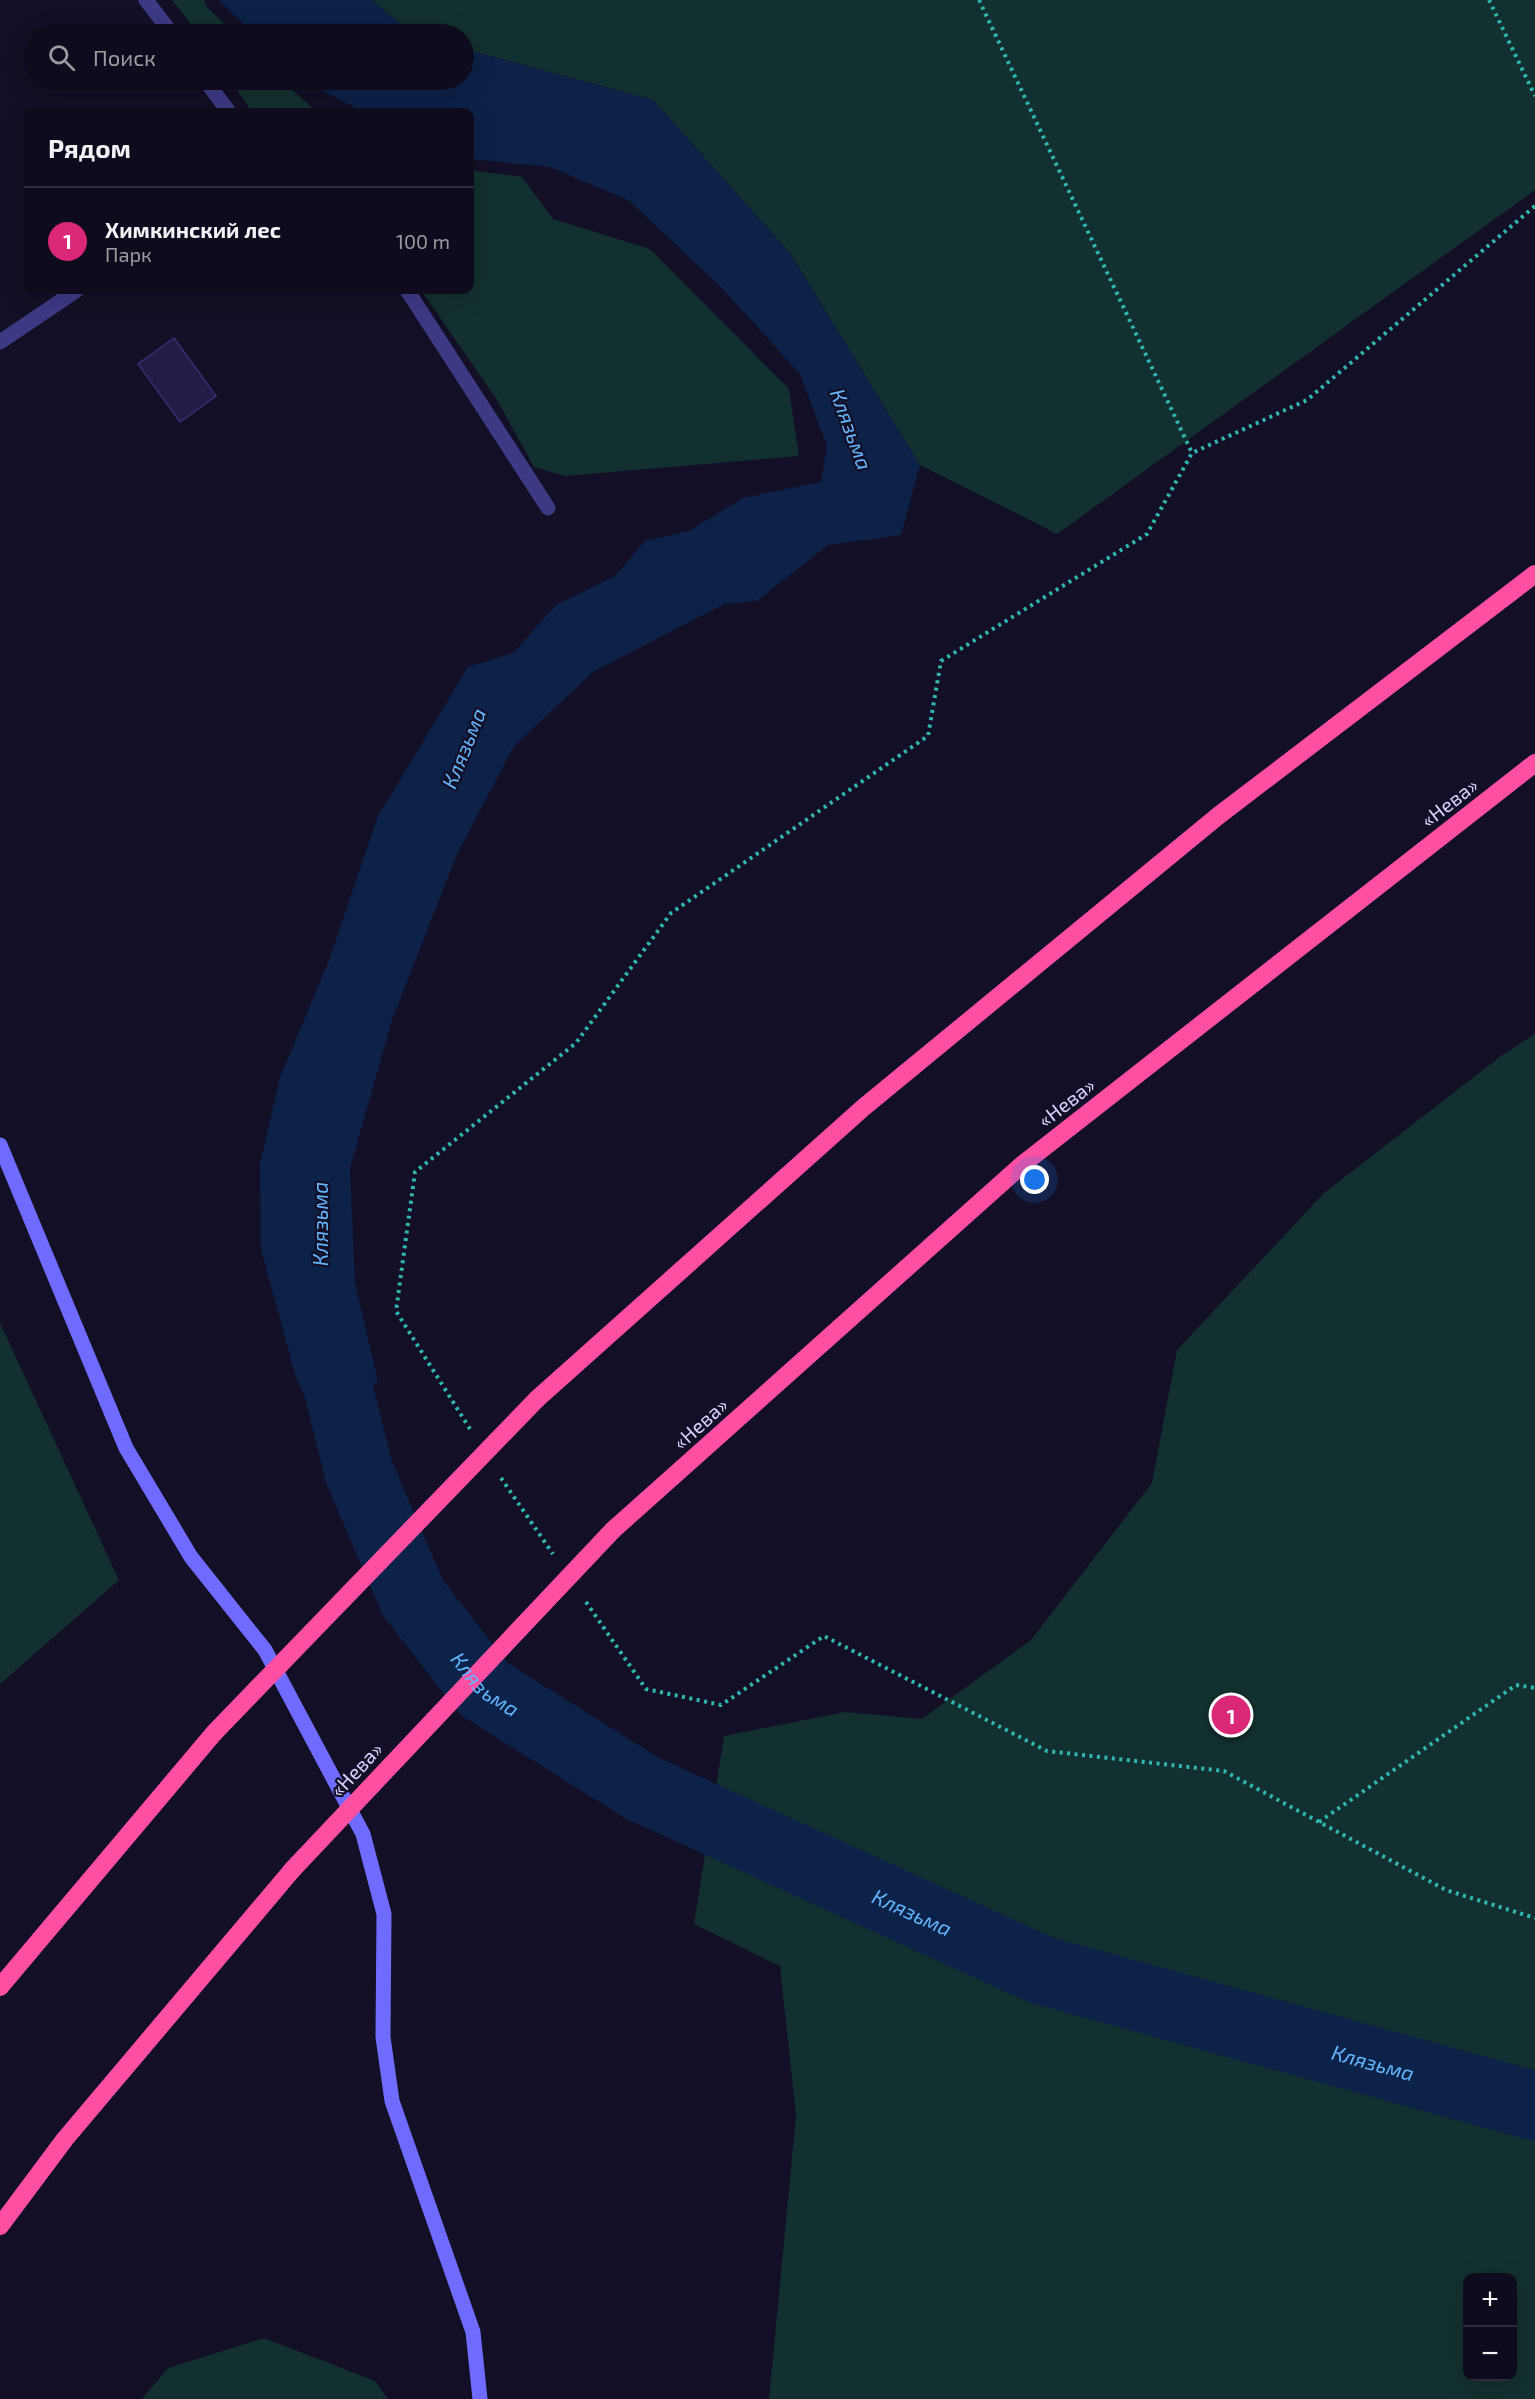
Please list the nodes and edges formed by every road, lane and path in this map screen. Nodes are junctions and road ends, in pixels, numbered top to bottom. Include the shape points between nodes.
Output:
1 (146, 0) edge
2 (979, 0) edge
3 (1489, 0) edge
4 (164, 24) edge
5 (212, 90) edge
6 (1535, 96) edge
7 (226, 108) edge
8 (1535, 206) edge
9 (71, 294) edge
10 (410, 294) edge
11 (0, 342) edge
12 (1192, 453) junction
13 (548, 508) dead end
14 (1535, 574) edge
15 (1535, 763) edge
16 (0, 1145) edge
17 (415, 1172) dead end
18 (1535, 1688) edge
19 (721, 1705) dead end
20 (1319, 1822) junction
21 (1535, 1918) edge
22 (0, 1987) edge
23 (0, 2226) edge
24 (480, 2399) edge

1 - 4 street
2 - 12 path
3 - 6 path
5 - 7 street
8 - 12 path via 1307,400
9 - 11 street
10 - 13 street
12 - 17 path via 1148,534 941,661 928,736 671,913 576,1043
14 - 22 highway, bridge via 1218,816 873,1099 537,1399 214,1733
15 - 23 highway, «Нева», bridge via 1023,1164 613,1530 293,1869 65,2139
16 - 24 street via 126,1448 191,1557 265,1650 363,1834 384,1914 383,2037 392,2101 473,2332
18 - 20 path via 1516,1685
19 - 20 path via 824,1636 1047,1751 1224,1771
20 - 21 path via 1446,1890

